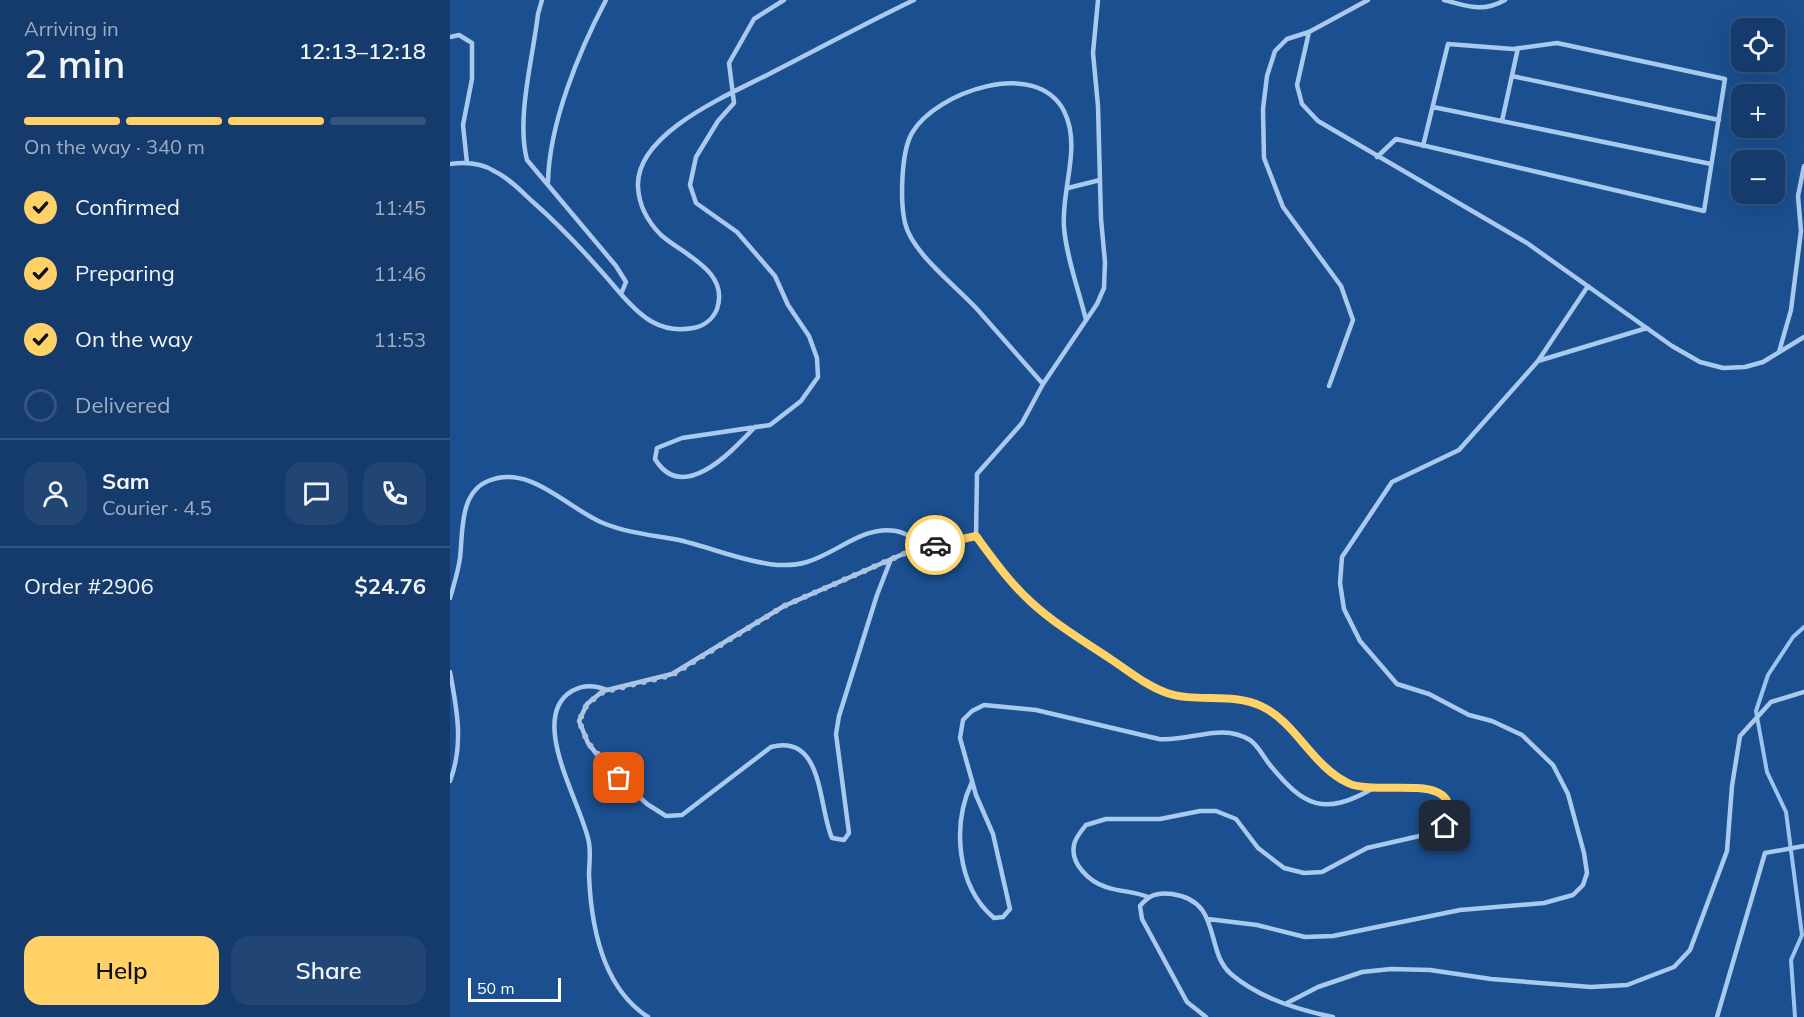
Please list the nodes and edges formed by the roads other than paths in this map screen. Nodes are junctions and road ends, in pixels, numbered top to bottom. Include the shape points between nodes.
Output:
1 (542, 0) edge
2 (606, 0) edge
3 (784, 0) edge
4 (914, 0) edge
5 (1098, 0) edge
6 (1368, 0) edge
7 (1444, 0) edge
8 (1505, 0) edge
9 (1309, 32) junction
10 (450, 37) edge
11 (1518, 48) junction
12 (1512, 75) junction
13 (735, 92) junction
14 (1433, 107) junction
15 (1719, 120) junction
16 (1502, 121) junction
17 (1424, 146) junction
18 (1377, 157) junction
19 (451, 162) edge
20 (467, 163) junction
21 (1712, 164) junction
22 (1804, 166) edge
23 (1100, 180) junction
24 (548, 182) junction
25 (1068, 188) junction
26 (1588, 286) junction
27 (621, 294) junction
28 (1086, 320) junction
29 (1647, 328) junction
30 (1804, 337) edge
31 (1779, 352) junction
32 (1538, 361) junction
33 (1043, 384) junction
34 (1329, 386) dead end
35 (755, 427) junction
36 (976, 536) junction
37 (930, 546) junction
38 (891, 559) junction
39 (450, 598) edge
40 (450, 672) edge
41 (607, 690) junction
42 (1804, 692) edge
43 (450, 781) edge
44 (972, 782) junction
45 (1372, 789) junction
46 (1804, 846) edge
47 (1148, 897) junction
48 (1208, 919) junction
49 (1287, 1003) junction
50 (648, 1017) edge
51 (1206, 1017) edge
52 (1333, 1017) edge
53 (1717, 1017) edge

1 - 24 lane via 523,145 527,160
2 - 24 lane via 584,40 549,153
3 - 13 lane via 754,19 729,63
4 - 13 lane
5 - 23 lane via 1093,53
6 - 9 lane
7 - 8 lane via 1491,8
9 - 18 lane via 1297,86 1302,104 1318,121
9 - 34 lane via 1287,39 1275,51 1263,109 1264,158 1283,207 1341,286 1353,320
10 - 20 lane via 459,35 472,43 472,80 464,125
11 - 12 lane
11 - 14 lane via 1448,44
11 - 15 lane via 1557,43 1725,79
12 - 15 lane
12 - 16 lane
13 - 27 lane via 677,126 648,154 639,177 640,200 649,221 712,278 719,299 713,315 700,327 664,328 639,314
13 - 35 lane via 734,103 696,157 690,185 696,203 737,232 775,276 817,358 818,376 801,401 770,424
14 - 16 lane
14 - 17 lane
15 - 21 lane
16 - 21 lane
17 - 18 lane via 1396,139
17 - 21 lane via 1704,211
18 - 26 lane via 1527,243
19 - 20 lane
20 - 27 lane via 494,170 511,182 559,225
22 - 31 lane via 1798,196 1801,231 1791,310
23 - 25 lane
23 - 28 lane via 1104,288
24 - 27 lane via 616,266 626,282
25 - 28 lane via 1064,227
25 - 33 lane via 1071,136 1063,109 1044,89 1028,84 978,87 942,105 913,132 905,152 905,223 921,252
26 - 29 lane
26 - 32 lane
28 - 33 lane
29 - 31 lane via 1700,362 1724,368 1745,367
29 - 32 lane
30 - 31 lane
32 - 48 lane via 1459,450 1392,482 1342,557 1340,583 1344,609 1360,641 1396,684 1429,694 1469,715 1522,735 1553,765 1568,794 1584,853 1587,873 1583,885 1572,895 1544,903 1460,910 1333,936 1305,937 1257,925
33 - 36 lane via 1022,423 977,474
35 - 35 lane via 726,458 695,475 676,478 663,472 655,459 657,448 681,438
36 - 37 lane
36 - 45 lane via 1032,603 1144,682 1168,694 1258,704 1272,712 1331,772 1349,784
37 - 38 lane
37 - 39 lane via 897,531 873,531 807,562 782,566 630,532 603,523 544,488 501,476 485,482 472,494 464,512 460,560
38 - 41 lane via 784,606 672,675
38 - 41 lane via 839,716 836,734 849,833 844,840 832,838 827,827 816,773 807,757 785,743 771,747 682,816 666,816 647,804 605,765 588,743 579,721 587,704
40 - 43 lane via 459,720 456,766
41 - 50 lane via 580,687 564,696 555,731 559,760 589,843 593,916 604,959 616,988
42 - 49 lane via 1771,702 1740,736 1727,851 1690,950 1674,967 1627,985 1591,987 1491,979 1430,969 1391,969 1362,972
44 - 44 lane via 993,834 1007,891 1010,909 1003,917 994,918 984,910 965,874 959,840 961,814
44 - 45 lane via 960,738 963,720 984,705 1036,710 1160,739 1228,733 1251,741 1283,781 1308,801 1330,806 1348,802
45 - 47 lane via 1429,789 1443,793 1450,808 1445,826 1422,837 1367,848 1322,872 1304,873 1284,868 1258,848 1236,819 1216,810 1160,819 1106,819 1086,825 1073,846 1082,871 1108,888
46 - 53 lane via 1765,853
47 - 48 lane via 1160,892 1184,896 1198,905
47 - 51 lane via 1140,906 1142,919 1187,1002
48 - 49 lane via 1228,972 1265,996
49 - 52 lane

